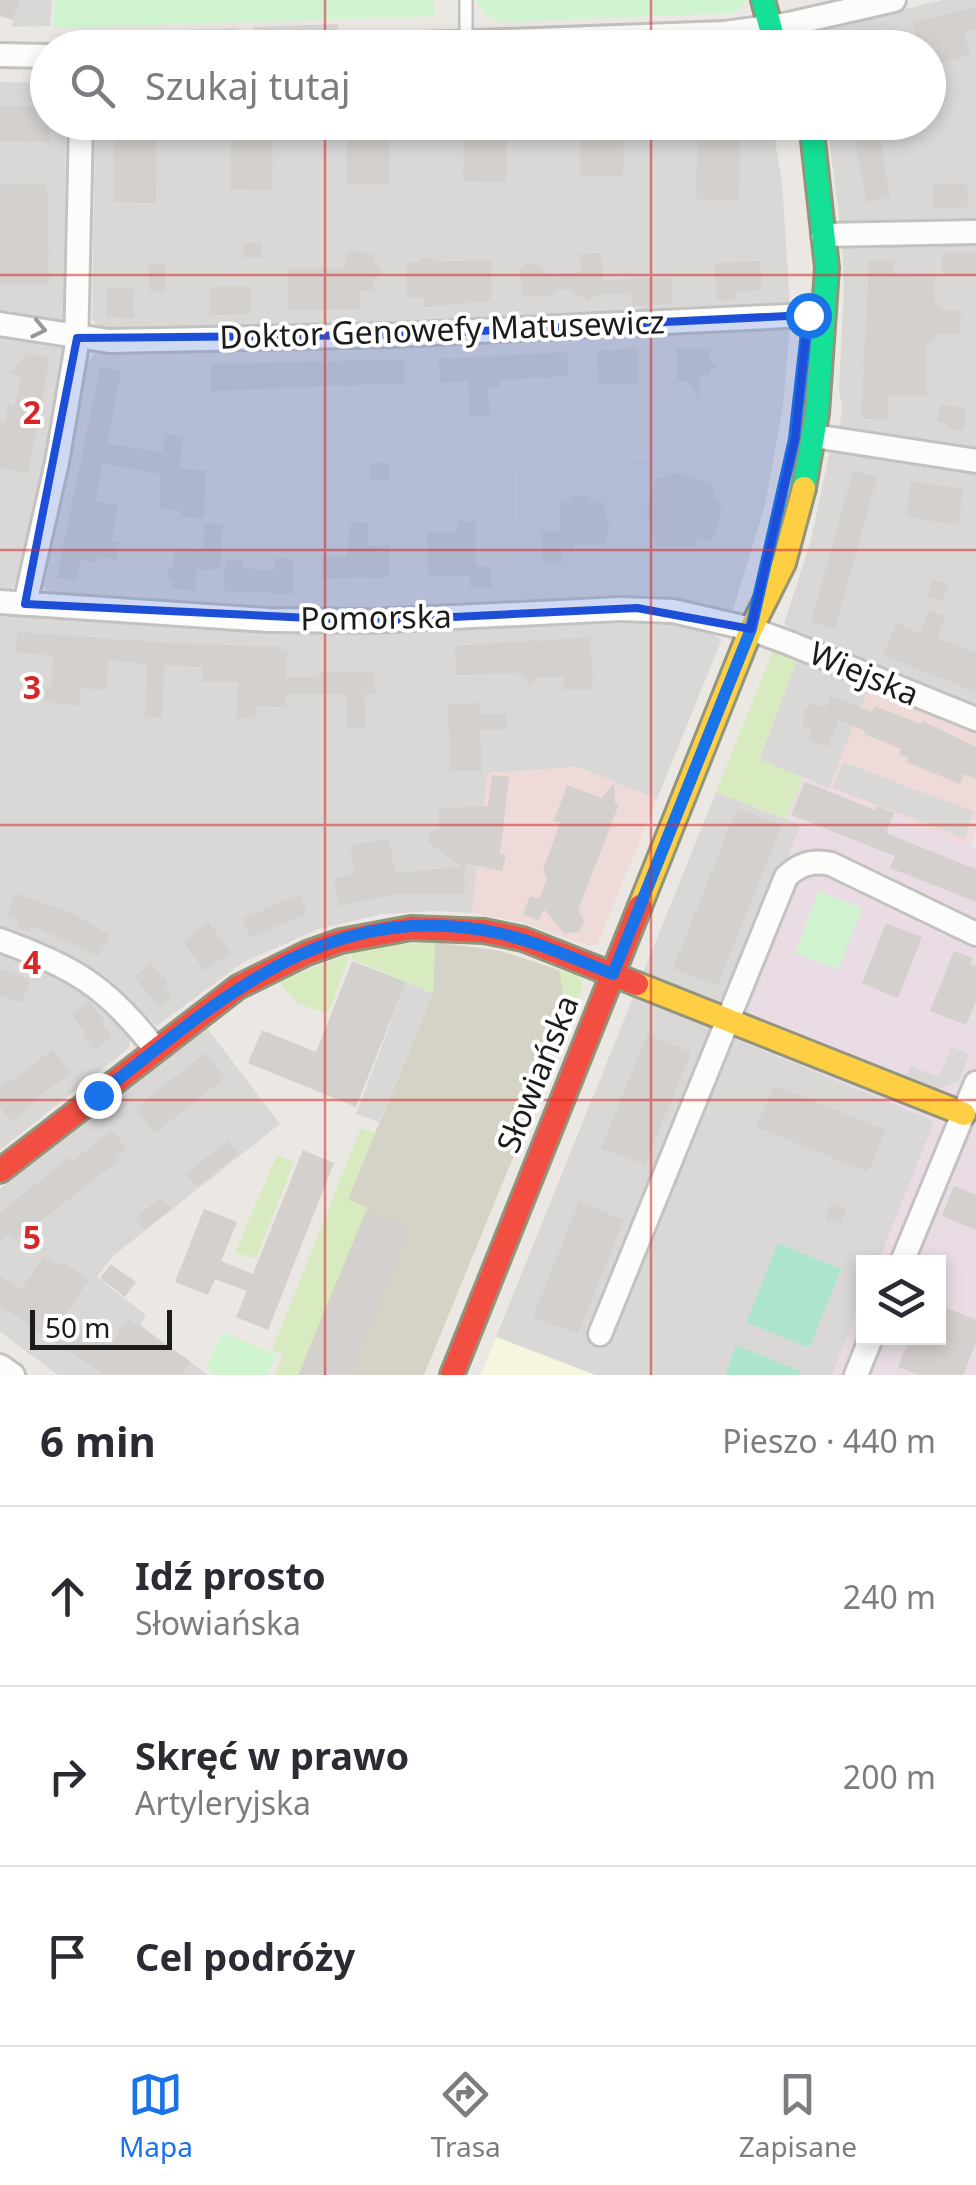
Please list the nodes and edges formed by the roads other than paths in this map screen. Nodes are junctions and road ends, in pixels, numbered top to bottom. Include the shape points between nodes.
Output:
1 (466, 0) edge
2 (764, 0) edge
3 (782, 0) edge
4 (894, 0) edge
5 (466, 30) edge
6 (779, 30) edge
7 (783, 30) edge
8 (804, 30) edge
9 (0, 55) edge
10 (30, 56) edge
11 (81, 140) edge
12 (795, 140) edge
13 (813, 140) edge
14 (976, 232) edge
15 (823, 235) junction
16 (808, 315) junction
17 (0, 324) edge
18 (77, 338) junction
19 (814, 436) junction
20 (976, 460) edge
21 (0, 602) edge
22 (26, 604) junction
23 (751, 629) junction
24 (976, 719) edge
25 (976, 934) edge
26 (0, 940) edge
27 (613, 974) junction
28 (728, 1020) junction
29 (156, 1050) junction
30 (976, 1083) edge
31 (964, 1114) junction
32 (0, 1171) edge
33 (905, 1255) edge
34 (600, 1334) dead end
35 (868, 1345) edge
36 (0, 1366) edge
37 (13, 1375) edge
38 (452, 1375) edge
39 (856, 1375) edge

1 - 5 lane
2 - 6 street
3 - 7 street
4 - 8 street
9 - 10 street
11 - 18 street
12 - 16 street, Słowiańska
13 - 15 street, Słowiańska
14 - 15 street
15 - 19 street, Słowiańska via 826,313
16 - 18 street, Doktor Genowefy Matusewicz via 394,335
16 - 23 street, Słowiańska via 794,439
17 -> 18 street, Doktor Genowefy Matusewicz
18 - 22 street
19 - 20 street
19 - 23 street, Słowiańska via 784,562
21 - 22 street, Pomorska
22 - 23 street, Pomorska via 371,621 637,608
23 - 24 street, Wiejska
23 - 27 street, Słowiańska
25 - 28 street via 831,864 804,865 786,877
26 - 29 street via 98,986
27 - 28 street
27 - 29 street via 496,933 443,927 372,932 275,965
27 - 38 street, Słowiańska
28 - 31 street
28 - 34 street
29 - 32 street
30 - 31 street
31 - 33 street
35 - 39 street
36 - 37 street

